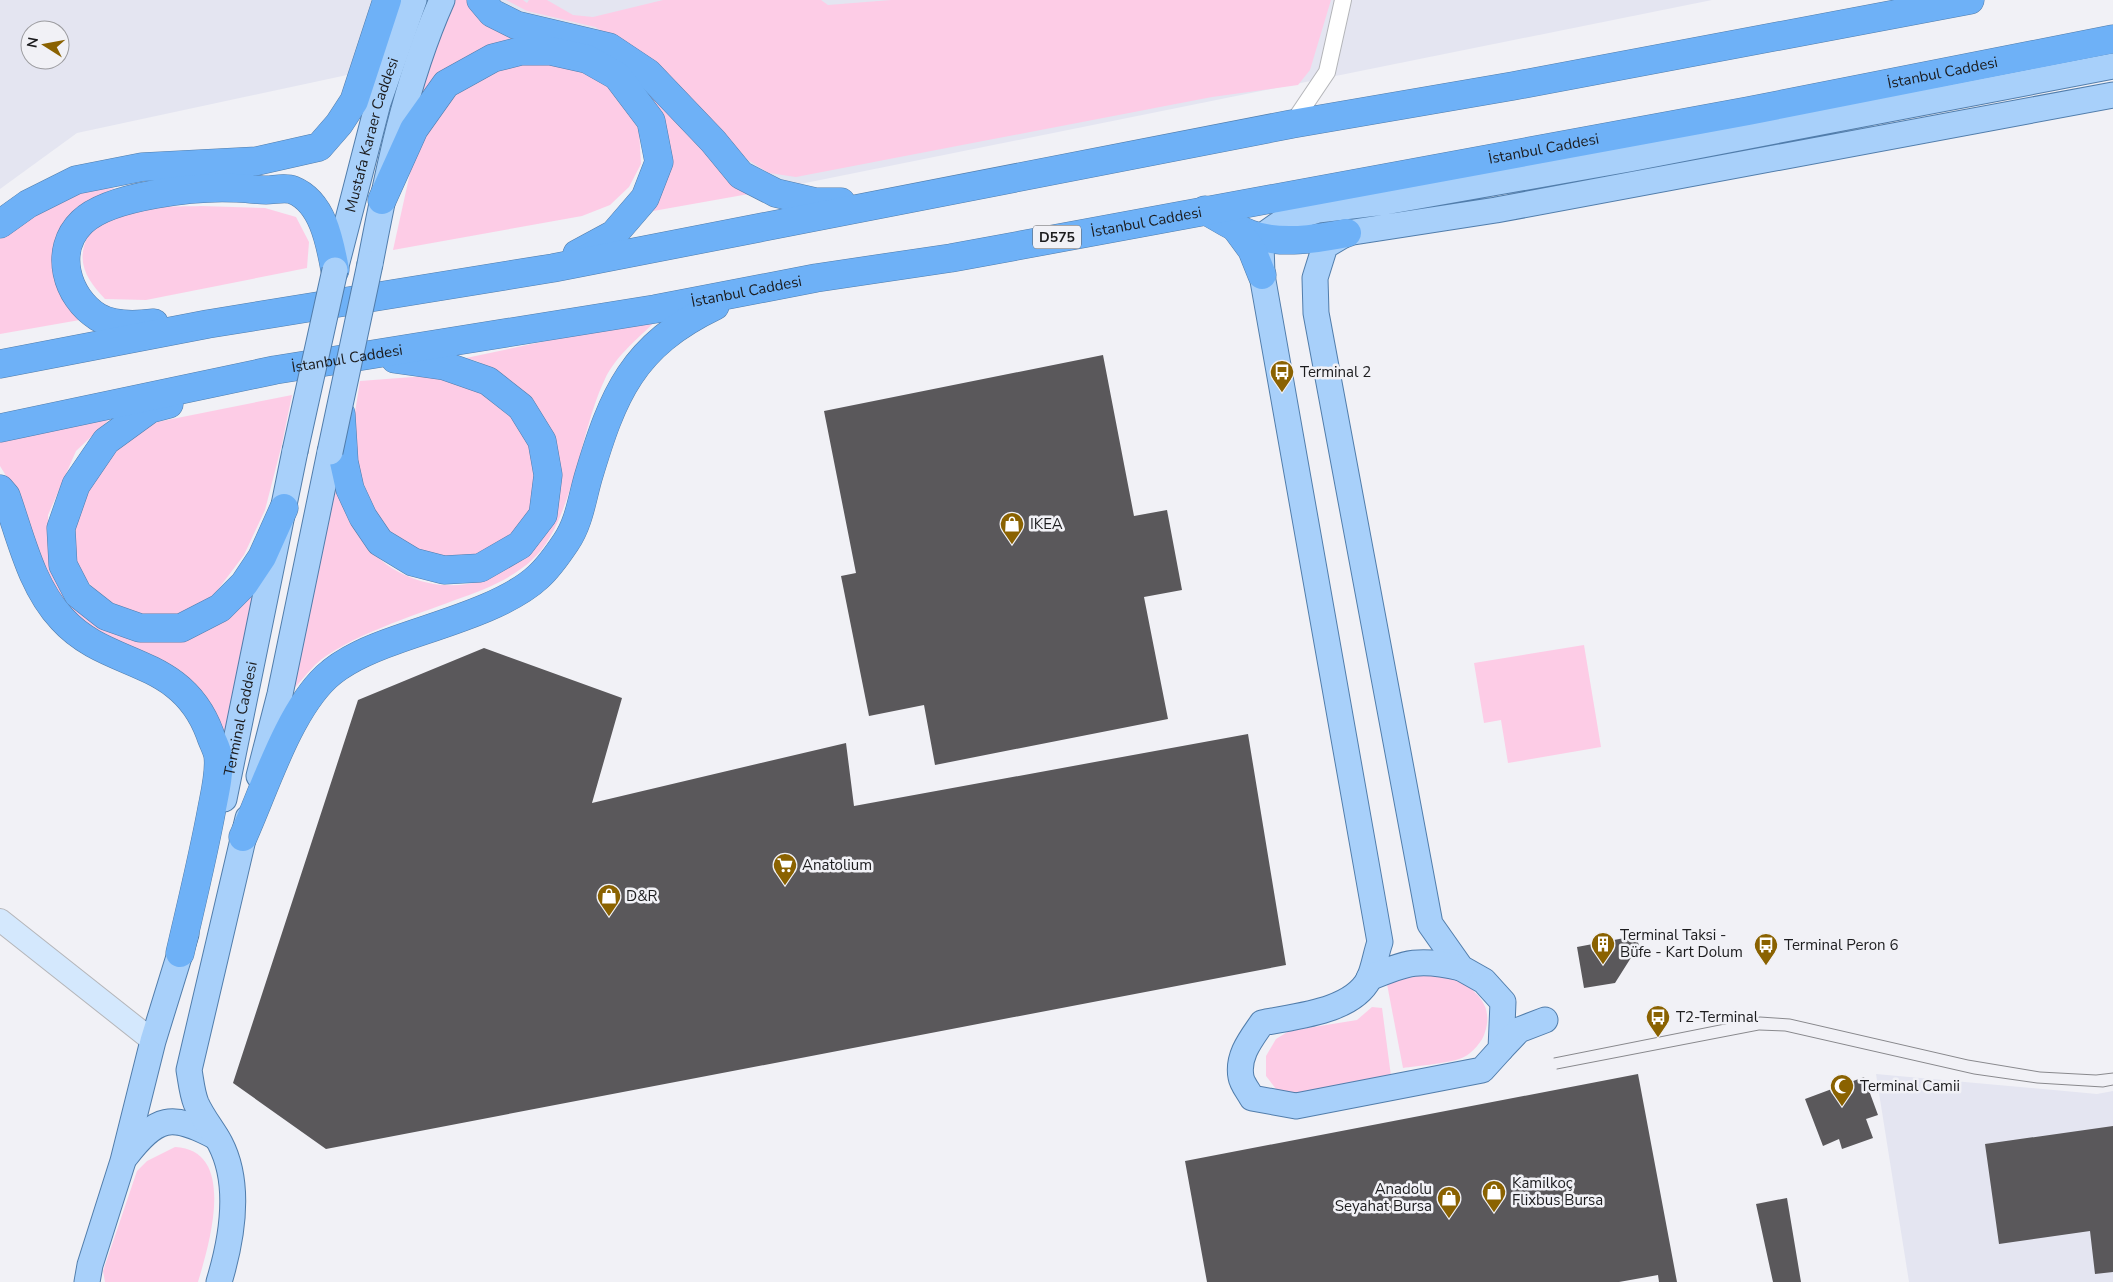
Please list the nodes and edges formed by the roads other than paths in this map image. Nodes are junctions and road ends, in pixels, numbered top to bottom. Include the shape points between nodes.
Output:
1 (387, 0) edge
2 (414, 0) edge
3 (442, 0) edge
4 (482, 0) edge
5 (1343, 0) edge
6 (1970, 0) edge
7 (2113, 39) edge
8 (2113, 66) edge
9 (2113, 95) edge
10 (1292, 124) junction
11 (382, 200) junction
12 (900, 202) junction
13 (1205, 210) junction
14 (0, 224) edge
15 (1235, 227) junction
16 (1347, 233) junction
17 (1264, 237) junction
18 (553, 268) junction
19 (335, 270) junction
20 (1262, 276) junction
21 (743, 292) junction
22 (297, 310) junction
23 (372, 355) junction
24 (0, 364) edge
25 (275, 370) junction
26 (340, 402) joint
27 (0, 428) edge
28 (337, 457) junction
29 (0, 489) edge
30 (284, 508) junction
31 (244, 837) junction
32 (0, 920) edge
33 (180, 953) junction
34 (1461, 968) junction
35 (1369, 978) junction
36 (1503, 1002) junction
37 (153, 1041) junction
38 (1501, 1049) junction
39 (216, 1137) junction
40 (123, 1160) junction
41 (90, 1276) edge
42 (219, 1282) edge

1 - 14 highway via 354,101 319,146 257,161 142,167 76,180 28,204
2 - 19 main road, Mustafa Karaer Caddesi via 378,103
3 - 11 main road, Mustafa Karaer Caddesi via 429,30
4 - 12 highway via 492,13 516,24 609,47 648,73 741,175 776,194 815,202
5 - 10 street via 1327,72
6 - 10 highway
7 - 13 highway, İstanbul Caddesi / D575
8 - 17 main road via 1629,160 1385,202 1318,210 1285,220
9 - 16 main road via 1496,210
10 - 12 highway
11 - 18 highway via 414,129 446,84 493,58 521,51 551,51 587,59 617,76 651,121 659,162 645,198 614,234
11 - 26 main road, Mustafa Karaer Caddesi, bridge
12 - 18 highway
13 - 15 highway
13 - 21 highway, İstanbul Caddesi / D575 via 950,258
15 - 17 highway
15 - 20 highway via 1252,250
16 - 17 highway via 1299,240
16 - 34 main road via 1325,246 1315,278 1316,313 1430,924
17 - 20 main road via 1260,255
18 - 22 highway
19 - 22 highway via 328,233 304,197 292,189 170,192 114,204 82,222 72,237 66,264 68,281 86,307 99,318 122,324 150,324
19 - 30 main road, Terminal Caddesi, bridge
20 - 35 main road via 1380,942
21 - 23 highway, İstanbul Caddesi / D575
21 - 31 highway via 690,318 664,335 640,359 619,390 603,428 580,511 567,541 538,577 516,593 491,604 366,651 327,676 298,711
22 - 24 highway
23 - 25 highway, İstanbul Caddesi / D575
23 - 28 highway via 445,366 488,381 521,407 542,441 548,475 543,515 520,545 480,568 444,570 413,562 380,542 363,518
25 - 27 highway, İstanbul Caddesi / D575
25 - 30 highway via 150,409 106,441 76,485 64,519 61,528 63,565 78,594 106,616 140,628 181,628 220,608 244,584 262,556
26 - 28 highway, bridge
28 - 31 main road, Terminal Caddesi
29 - 33 highway via 6,496 30,567 62,620 107,651 160,674 186,694 204,718 218,756 216,791
30 - 33 main road, Terminal Caddesi via 233,765 208,864
31 - 39 main road, Terminal Caddesi via 189,1070 196,1104
32 - 37 street
33 - 37 main road, Terminal Caddesi
34 - 35 main road via 1417,961
34 - 36 main road via 1484,981
35 - 38 main road via 1363,988 1349,999 1325,1010 1262,1023 1248,1042 1241,1059 1241,1078 1252,1098 1296,1106 1473,1072 1482,1070
36 - 38 main road
36 - 38 main road via 1522,1016 1545,1020 1520,1030
37 - 40 main road, Terminal Caddesi
39 - 40 main road, Terminal Caddesi via 198,1127 164,1121 144,1132
39 - 42 main road, Terminal Caddesi via 230,1171 234,1196 225,1263
40 - 41 main road, Terminal Caddesi

